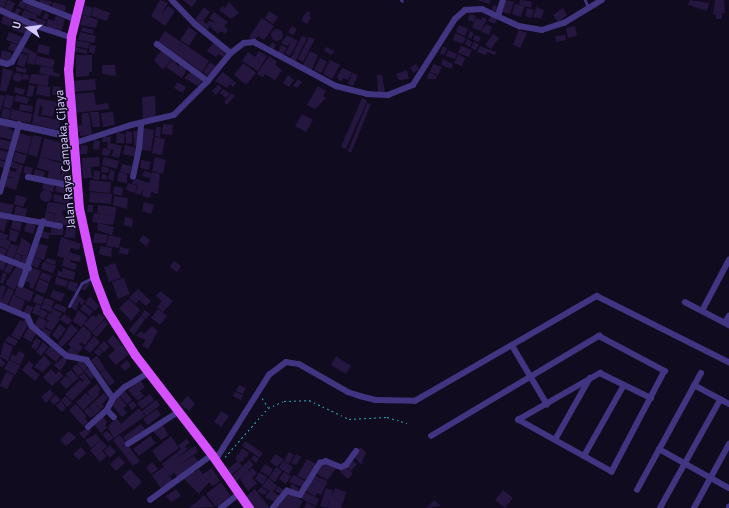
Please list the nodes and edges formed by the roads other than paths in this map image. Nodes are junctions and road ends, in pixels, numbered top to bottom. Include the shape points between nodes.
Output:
1 (26, 0) edge
2 (80, 0) edge
3 (172, 0) edge
4 (503, 0) edge
5 (585, 0) edge
6 (602, 0) edge
7 (588, 8) junction
8 (0, 10) edge
9 (498, 16) junction
10 (75, 20) junction
11 (33, 25) junction
12 (71, 37) junction
13 (158, 44) dead end
14 (231, 53) junction
15 (0, 62) edge
16 (208, 81) junction
17 (0, 121) edge
18 (141, 124) junction
19 (19, 125) junction
20 (74, 140) junction
21 (28, 177) dead end
22 (133, 177) dead end
23 (77, 187) junction
24 (0, 192) edge
25 (0, 215) edge
26 (43, 222) junction
27 (60, 226) dead end
28 (0, 257) edge
29 (729, 260) edge
30 (29, 268) junction
31 (94, 277) junction
32 (21, 285) dead end
33 (685, 302) dead end
34 (0, 305) edge
35 (69, 306) dead end
36 (702, 311) junction
37 (729, 316) edge
38 (727, 324) edge
39 (512, 345) junction
40 (729, 362) edge
41 (148, 373) junction
42 (701, 373) dead end
43 (530, 376) junction
44 (590, 378) junction
45 (624, 384) junction
46 (694, 385) junction
47 (113, 398) junction
48 (651, 398) junction
49 (720, 400) junction
50 (547, 404) junction
51 (729, 404) edge
52 (107, 410) junction
53 (178, 412) junction
54 (114, 417) dead end
55 (88, 427) dead end
56 (431, 436) dead end
57 (555, 440) junction
58 (128, 444) dead end
59 (729, 444) edge
60 (659, 449) junction
61 (356, 451) dead end
62 (726, 455) edge
63 (584, 456) junction
64 (215, 460) junction
65 (685, 464) junction
66 (711, 478) junction
67 (729, 488) edge
68 (637, 490) dead end
69 (239, 494) junction
70 (150, 500) dead end
71 (221, 508) edge
72 (248, 508) edge
73 (274, 508) edge
74 (660, 508) edge
75 (694, 508) edge

1 - 10 street
2 - 10 main road, Jalan Raya Campaka, Cijaya
3 - 14 street
4 - 9 street
5 - 7 lane
6 - 7 street
7 - 9 street via 564,23 542,30 519,26
8 - 11 street
9 - 14 street via 476,8 460,13 421,77 407,89 388,95 367,94 336,86 254,42 240,45
10 - 12 main road, Jalan Raya Campaka, Cijaya
11 - 12 street
11 - 15 street via 12,62
12 - 20 main road, Jalan Raya Campaka, Cijaya via 68,69
13 - 16 street
14 - 16 street
16 - 18 street via 174,115
17 - 19 street
18 - 20 street
18 - 22 street
19 - 20 street
19 - 24 street
20 - 23 main road, Jalan Raya Campaka, Cijaya
21 - 23 street
23 - 31 main road, Jalan Raya Campaka, Cijaya
25 - 26 street
26 - 27 street
26 - 30 street
28 - 30 street
29 - 36 street
30 - 32 street
31 - 35 lane via 82,283
31 - 41 main road, Jalan Raya Campaka, Cijaya via 107,311
33 - 36 street
34 - 47 street via 28,317 32,326 67,356 87,360
36 - 38 street
37 - 38 street
39 - 40 street via 597,296
39 - 43 street
39 - 64 street via 415,401 376,400 360,396 348,392 299,364 286,362 269,375
41 - 47 street
41 - 53 main road, Jalan Raya Campaka, Cijaya
42 - 46 street
43 - 48 street via 599,336 665,371
43 - 50 street
43 - 56 street
44 - 45 street via 600,373
44 - 50 street
44 - 57 street
45 - 48 street
45 - 63 street
46 - 49 street
46 - 60 street
47 - 52 street
48 - 63 street via 612,472
49 - 51 street
49 - 65 street
50 - 57 street via 518,420
52 - 54 street
52 - 55 street
53 - 58 street
53 - 64 main road, Jalan Raya Campaka, Cijaya
57 - 63 street
59 - 62 street
60 - 65 street
60 - 68 street
61 - 73 street via 341,467 326,461 320,463 300,495 287,491
62 - 66 street
64 - 69 main road, Jalan Raya Campaka, Cijaya
64 - 70 street
65 - 66 street
65 - 74 street
66 - 67 street
66 - 75 street
69 - 71 street
69 - 72 main road, Jalan Raya Campaka, Cijaya

